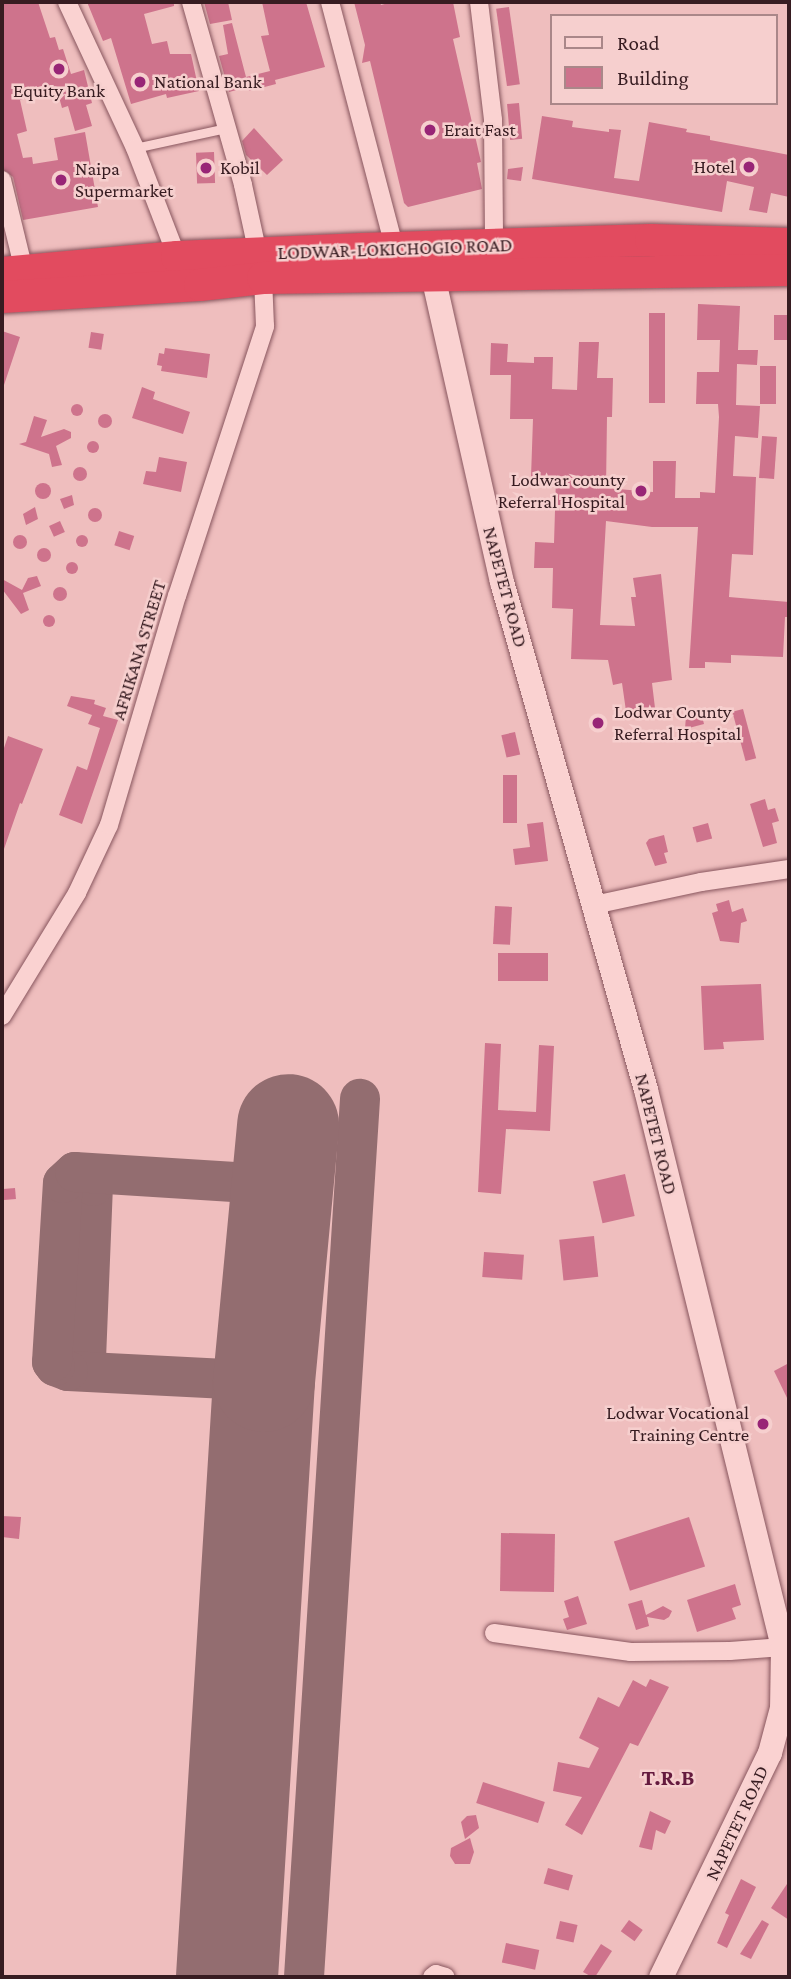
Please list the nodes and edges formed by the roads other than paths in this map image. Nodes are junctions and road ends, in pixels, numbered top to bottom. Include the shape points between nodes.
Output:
1 (67, 2) edge
2 (191, 2) edge
3 (330, 2) edge
4 (478, 2) edge
5 (226, 128) junction
6 (135, 148) junction
7 (2, 180) edge
8 (494, 244) junction
9 (789, 244) edge
10 (395, 248) junction
11 (177, 257) junction
12 (260, 266) junction
13 (789, 270) edge
14 (13, 271) edge
15 (433, 276) junction
16 (2, 297) edge
17 (789, 869) edge
18 (594, 905) junction
19 (2, 1016) edge
20 (494, 1633) dead end
21 (783, 1647) junction
22 (432, 1977) edge
23 (446, 1977) edge
24 (661, 1977) edge

1 - 6 street
2 - 5 street, AFRIKANA STREET
3 - 10 street
4 - 8 street via 493,120
5 - 6 lane
5 - 12 street, AFRIKANA STREET
6 - 11 street
7 - 14 street
8 - 9 highway, LODWAR-LOKICHOGIO ROAD via 652,240
8 - 10 highway, LODWAR-LOKICHOGIO ROAD
10 - 12 highway, LODWAR-LOKICHOGIO ROAD
11 - 12 highway, LODWAR-LOKICHOGIO ROAD
11 - 14 highway, LODWAR-LOKICHOGIO ROAD
12 - 15 highway, LODWAR-LOKICHOGIO ROAD
12 - 16 highway, LODWAR-LOKICHOGIO ROAD via 200,285
12 - 19 street, AFRIKANA STREET via 265,326 109,825 77,893
13 - 15 highway, LODWAR-LOKICHOGIO ROAD
15 - 18 main road, NAPETET ROAD via 502,582
17 - 18 street
18 - 21 main road, NAPETET ROAD via 646,1090
20 - 21 street via 631,1651
21 - 24 main road, NAPETET ROAD via 782,1708 770,1753
22 - 23 street

